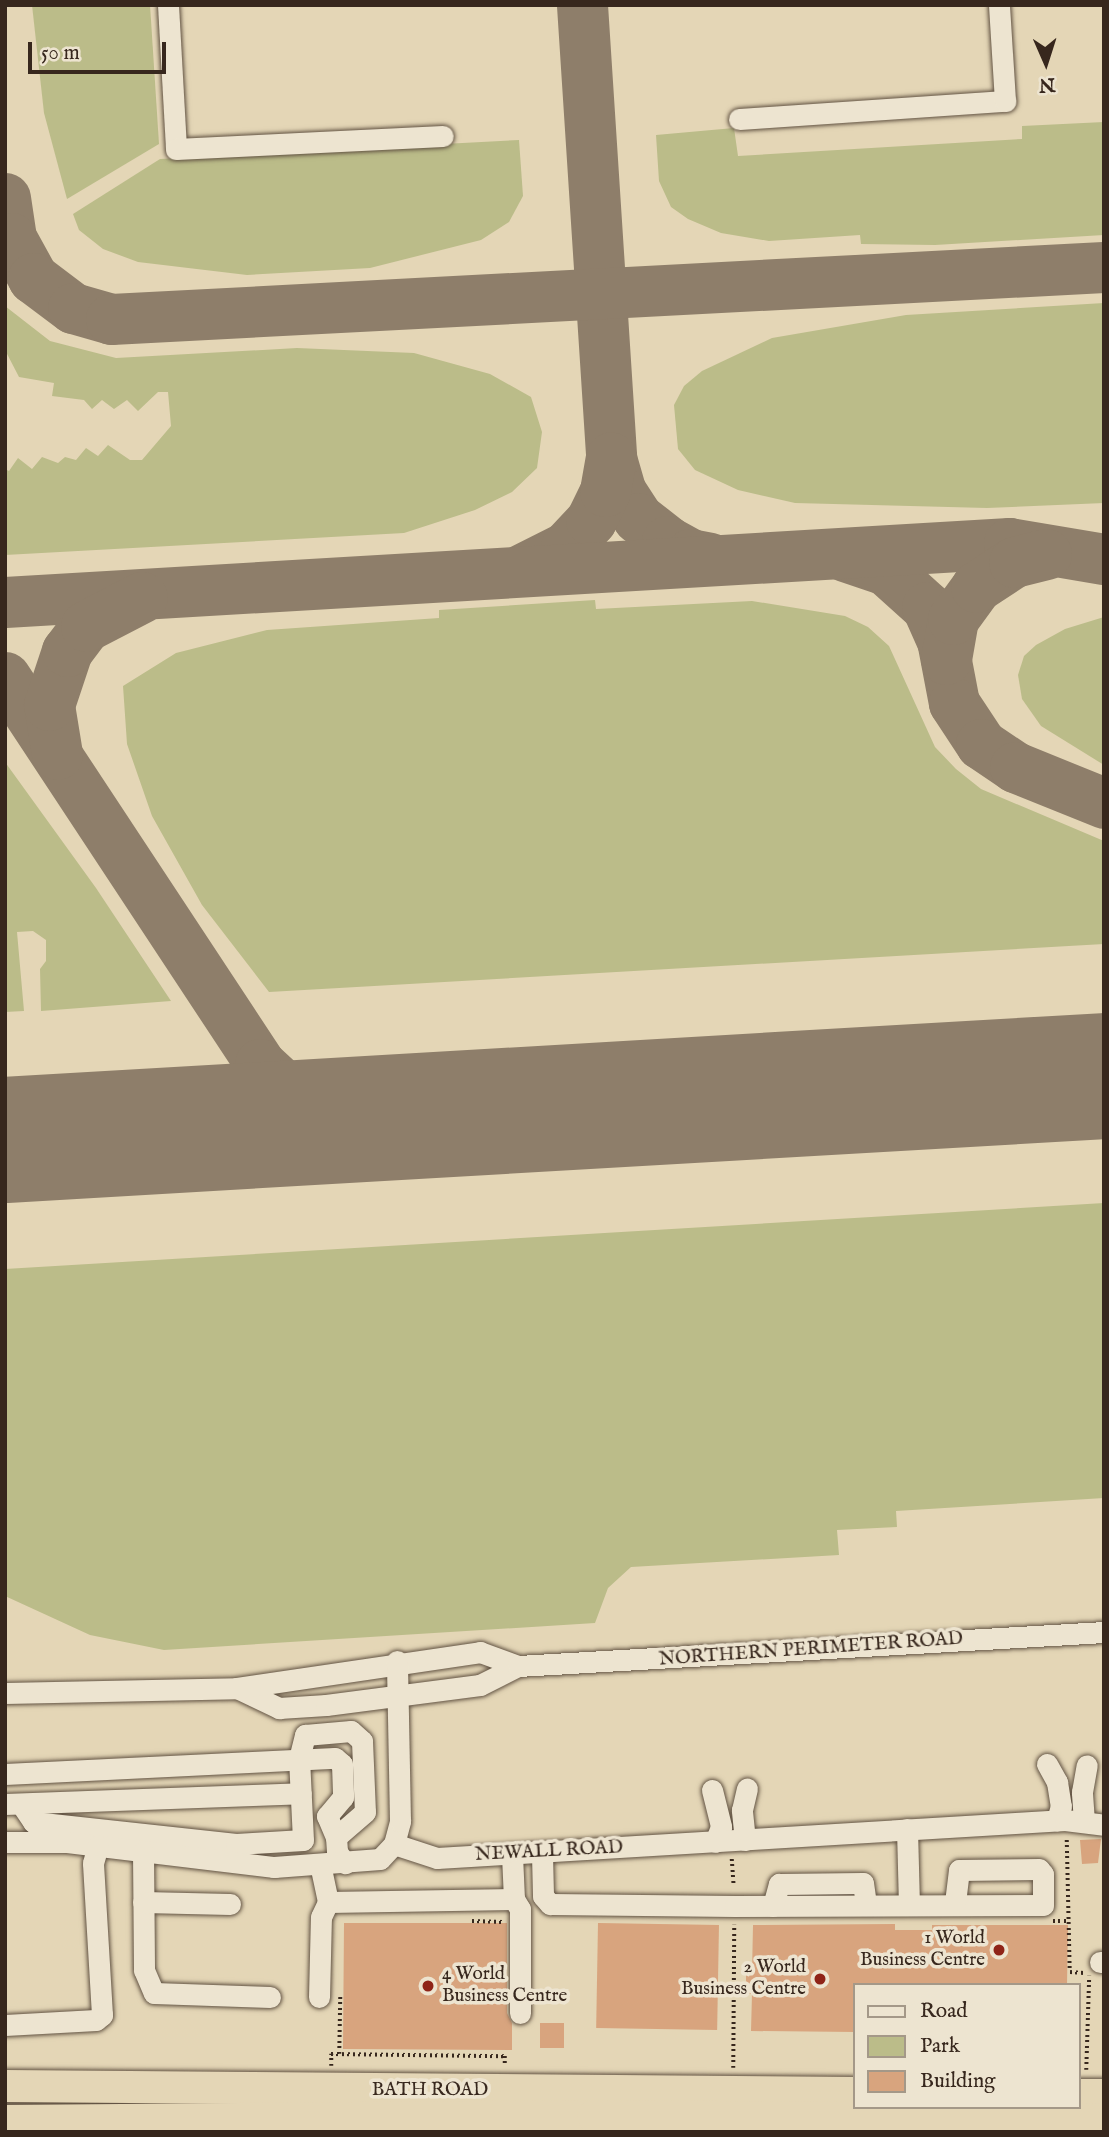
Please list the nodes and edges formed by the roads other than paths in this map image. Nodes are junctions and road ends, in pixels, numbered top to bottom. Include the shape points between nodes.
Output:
1 (168, 5) edge
2 (999, 5) edge
3 (739, 119) dead end
4 (443, 136) dead end
5 (1104, 1633) edge
6 (397, 1661) junction
7 (519, 1667) junction
8 (237, 1688) junction
9 (5, 1693) edge
10 (398, 1695) junction
11 (301, 1752) junction
12 (1047, 1764) dead end
13 (1087, 1765) dead end
14 (5, 1774) edge
15 (747, 1789) dead end
16 (712, 1790) dead end
17 (301, 1793) junction
18 (13, 1804) edge
19 (1077, 1822) edge
20 (906, 1829) junction
21 (336, 1838) junction
22 (730, 1841) junction
23 (5, 1842) edge
24 (394, 1844) junction
25 (98, 1846) junction
26 (143, 1852) junction
27 (542, 1854) junction
28 (512, 1856) junction
29 (345, 1863) junction
30 (320, 1864) junction
31 (514, 1899) junction
32 (144, 1902) junction
33 (328, 1902) junction
34 (230, 1904) dead end
35 (909, 1905) junction
36 (955, 1905) junction
37 (270, 1997) dead end
38 (319, 1997) dead end
39 (520, 2013) dead end
40 (5, 2025) edge
41 (5, 2086) edge
42 (853, 2093) edge
43 (1104, 2120) edge
44 (20, 2124) edge
45 (594, 2124) edge
46 (144, 2125) edge
47 (787, 2125) edge
48 (870, 2126) edge

1 - 4 street via 176,149
2 - 3 street via 1005,101
5 - 7 street, NORTHERN PERIMETER ROAD
6 - 7 street, NORTHERN PERIMETER ROAD via 480,1652
6 - 8 street, NORTHERN PERIMETER ROAD
6 - 10 street
7 - 10 street, NORTHERN PERIMETER ROAD via 480,1685
8 - 9 street, NORTHERN PERIMETER ROAD
8 - 10 street, NORTHERN PERIMETER ROAD via 279,1707
10 - 24 street via 400,1821
11 - 14 street
11 - 17 street
11 - 21 street via 335,1758 342,1764 343,1797 327,1816
11 - 21 street via 305,1735 351,1731 362,1741 365,1812
12 - 19 street via 1058,1782 1061,1806
13 - 19 street
15 - 22 street
16 - 22 street
17 - 18 street
17 - 18 street via 303,1840 236,1844 33,1822
19 - 20 street, NEWALL ROAD
20 - 22 street, NEWALL ROAD
20 - 35 street
21 - 29 street via 337,1852
22 - 27 street, NEWALL ROAD
23 - 25 street
24 - 28 street, NEWALL ROAD via 437,1858
24 - 29 street via 380,1859
25 - 26 street
25 - 40 street via 93,1863 102,2015 96,2020
26 - 30 street via 235,1865
26 - 32 street
27 - 28 street, NEWALL ROAD
27 - 35 street via 543,1896 550,1904
28 - 31 street
29 - 30 street
30 - 33 street
31 - 33 street
31 - 39 street via 520,1922
32 - 34 street
32 - 37 street via 144,1970 154,1993
33 - 38 street via 321,1917
35 - 36 street
36 - 36 street via 1043,1905 1043,1874 1039,1869 959,1870
41 - 42 highway, BATH ROAD
43 - 48 highway, BATH ROAD
44 - 46 highway, BATH ROAD
45 - 46 highway, BATH ROAD
45 - 47 highway, BATH ROAD
47 - 48 highway, BATH ROAD

